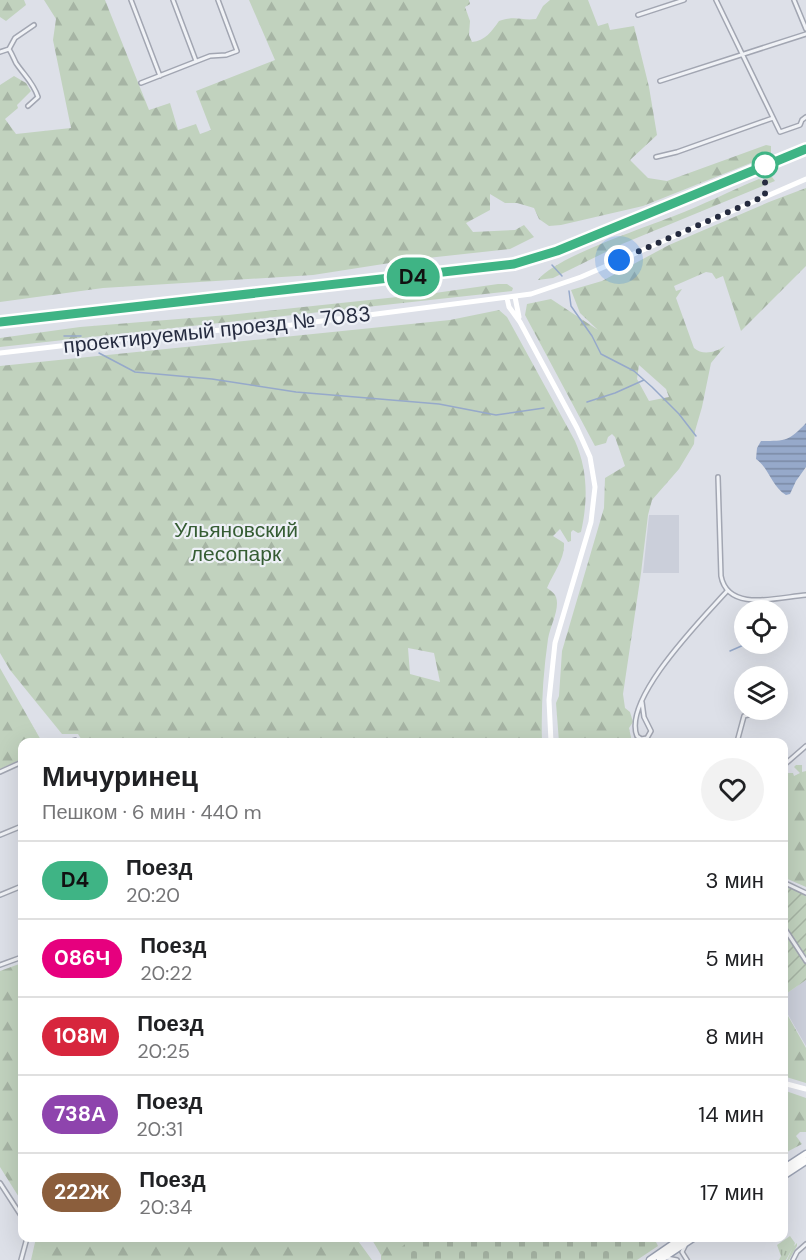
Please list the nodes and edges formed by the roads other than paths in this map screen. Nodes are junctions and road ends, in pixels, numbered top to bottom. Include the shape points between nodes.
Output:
1 (131, 0) edge
2 (172, 0) edge
3 (218, 0) edge
4 (684, 0) edge
5 (716, 0) edge
6 (794, 0) edge
7 (638, 15) dead end
8 (34, 25) dead end
9 (806, 28) edge
10 (806, 34) edge
11 (9, 49) junction
12 (0, 52) edge
13 (743, 55) junction
14 (196, 61) junction
15 (160, 76) junction
16 (660, 81) dead end
17 (141, 83) dead end
18 (28, 106) dead end
19 (806, 117) edge
20 (773, 118) junction
21 (656, 157) dead end
22 (806, 179) edge
23 (515, 297) junction
24 (507, 298) junction
25 (520, 321) junction
26 (0, 353) edge
27 (718, 477) dead end
28 (727, 591) junction
29 (806, 595) edge
30 (642, 702) junction
31 (743, 720) edge
32 (551, 738) edge
33 (640, 738) edge
34 (647, 738) edge
35 (738, 738) edge
36 (806, 746) edge
37 (788, 762) edge
38 (18, 764) edge
39 (0, 772) edge
40 (18, 828) edge
41 (0, 835) edge
42 (788, 884) edge
43 (18, 888) edge
44 (806, 893) edge
45 (0, 895) edge
46 (788, 934) edge
47 (18, 958) edge
48 (806, 961) edge
49 (0, 965) edge
50 (788, 1084) edge
51 (804, 1089) edge
52 (806, 1154) edge
53 (806, 1161) edge
54 (788, 1166) edge
55 (788, 1173) edge
56 (0, 1183) edge
57 (18, 1211) edge
58 (26, 1242) edge
59 (681, 1242) edge
60 (683, 1242) edge
61 (686, 1242) edge
62 (806, 1244) edge
63 (21, 1260) edge
64 (650, 1260) edge
65 (661, 1260) edge
66 (677, 1260) edge
67 (687, 1260) edge
68 (793, 1260) edge

1 - 15 street
2 - 14 street
3 - 14 street via 238,49
4 - 7 street
5 - 13 street
6 - 9 street
8 - 11 street via 15,38
10 - 13 street
11 - 12 street
11 - 18 street via 36,90 38,97
13 - 16 street
13 - 20 street
14 - 15 street
15 - 17 street
19 - 20 street via 800,125 780,132
20 - 21 street
22 - 23 main road, проектируемый проезд № 7083 via 564,284
23 - 24 main road, проектируемый проезд № 7083
23 - 25 main road
24 - 25 main road
24 - 26 main road, проектируемый проезд № 7083 via 291,325
25 - 32 main road via 578,428 595,476 591,522 555,643 549,700
27 - 28 street via 721,576
28 - 29 street via 747,600
28 - 30 street via 662,668
30 - 33 street via 635,728
30 - 34 street via 651,731
31 - 35 street
36 - 37 street
38 - 39 street
40 - 41 street
42 - 44 street
43 - 45 street
46 - 48 street
47 - 49 street
50 - 51 main road
52 - 54 main road
53 - 55 main road
56 - 57 street
58 - 63 street
59 - 64 main road
60 - 65 main road
61 - 67 street via 682,1252
62 - 68 street
65 - 66 street

